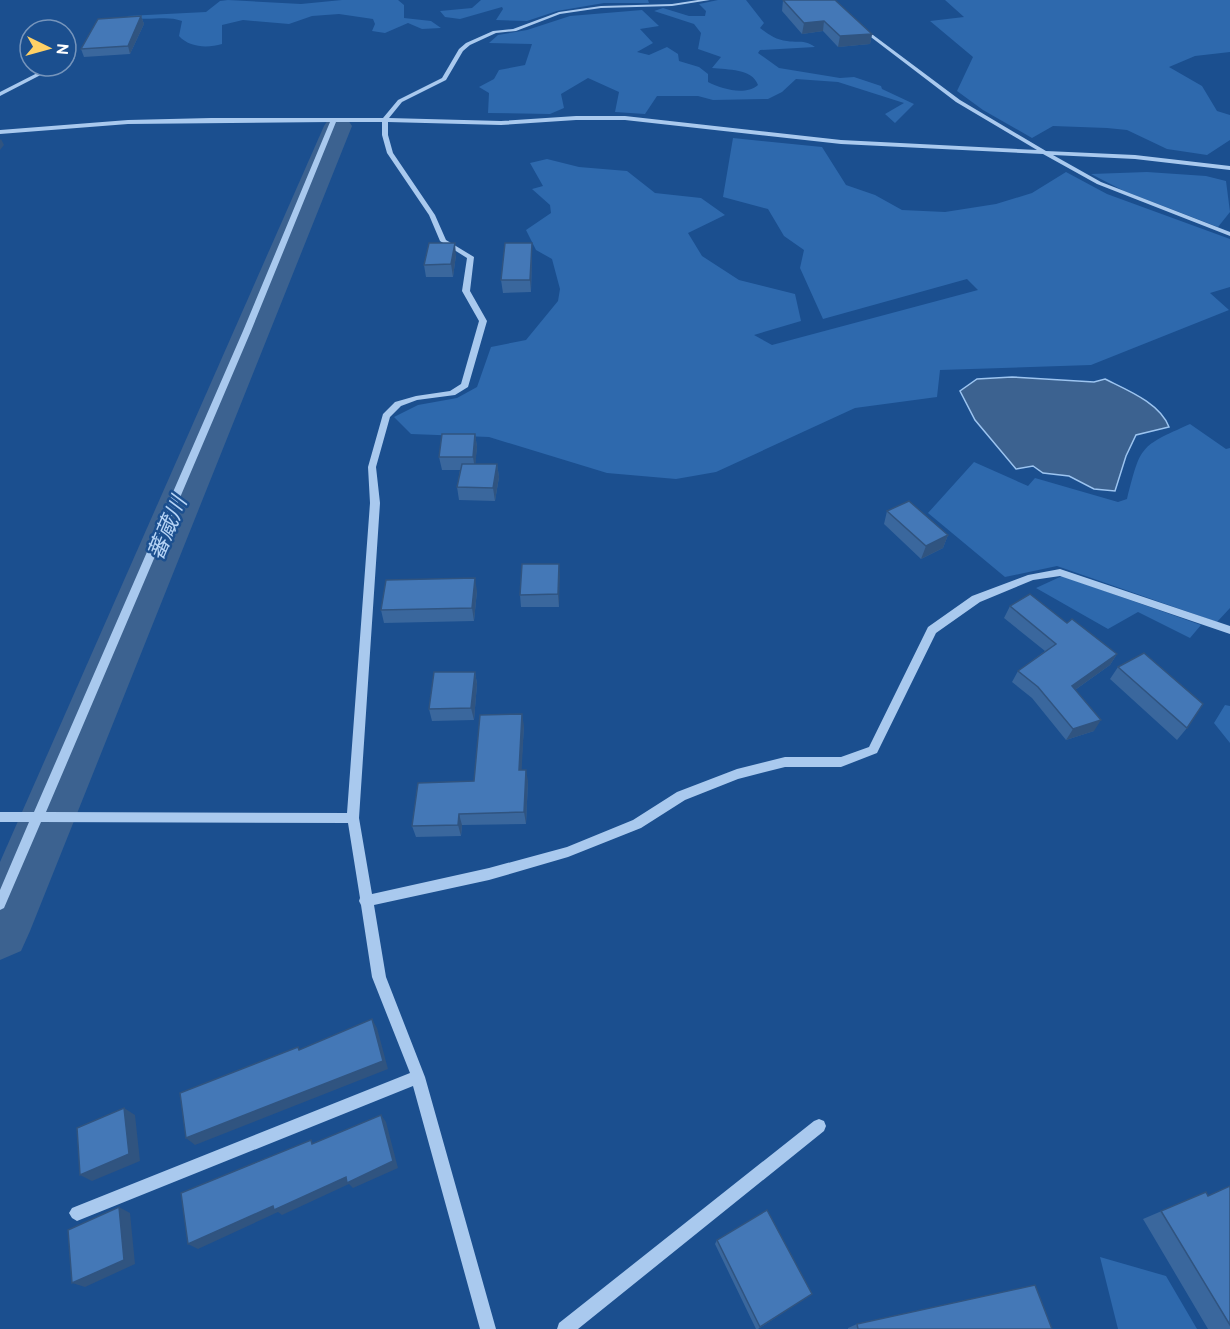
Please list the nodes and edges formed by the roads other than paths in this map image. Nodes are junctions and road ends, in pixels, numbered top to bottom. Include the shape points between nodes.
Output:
1 (708, 0) edge
2 (852, 19) edge
3 (31, 78) edge
4 (0, 94) edge
5 (334, 120) junction
6 (385, 120) junction
7 (0, 132) edge
8 (1043, 152) junction
9 (1230, 168) edge
10 (1230, 234) edge
11 (1230, 630) edge
12 (0, 817) edge
13 (39, 817) junction
14 (353, 818) junction
15 (365, 901) junction
16 (0, 904) edge
17 (418, 1077) junction
18 (819, 1126) dead end
19 (77, 1213) dead end
20 (488, 1329) edge
21 (565, 1329) edge

1 - 6 street via 570,11 514,30 495,32 468,44 444,79 400,100
2 - 8 street via 958,101
3 - 4 street
5 - 6 street
5 - 7 street via 128,122
5 - 13 street
6 - 8 street via 501,123 625,118 840,142
6 - 14 street via 390,153 432,215 443,241 471,257 466,291 483,321 465,385 452,393 398,404 386,416 372,466 375,503
8 - 9 street
8 - 10 street via 1099,183
11 - 15 street via 1060,572 1031,577 976,599 932,630 873,750 841,762 785,762 737,774 681,796 637,824 568,852
12 - 13 street
13 - 14 street
13 - 16 street
14 - 15 street
15 - 17 street via 379,977
17 - 19 street
17 - 20 street
18 - 21 street

